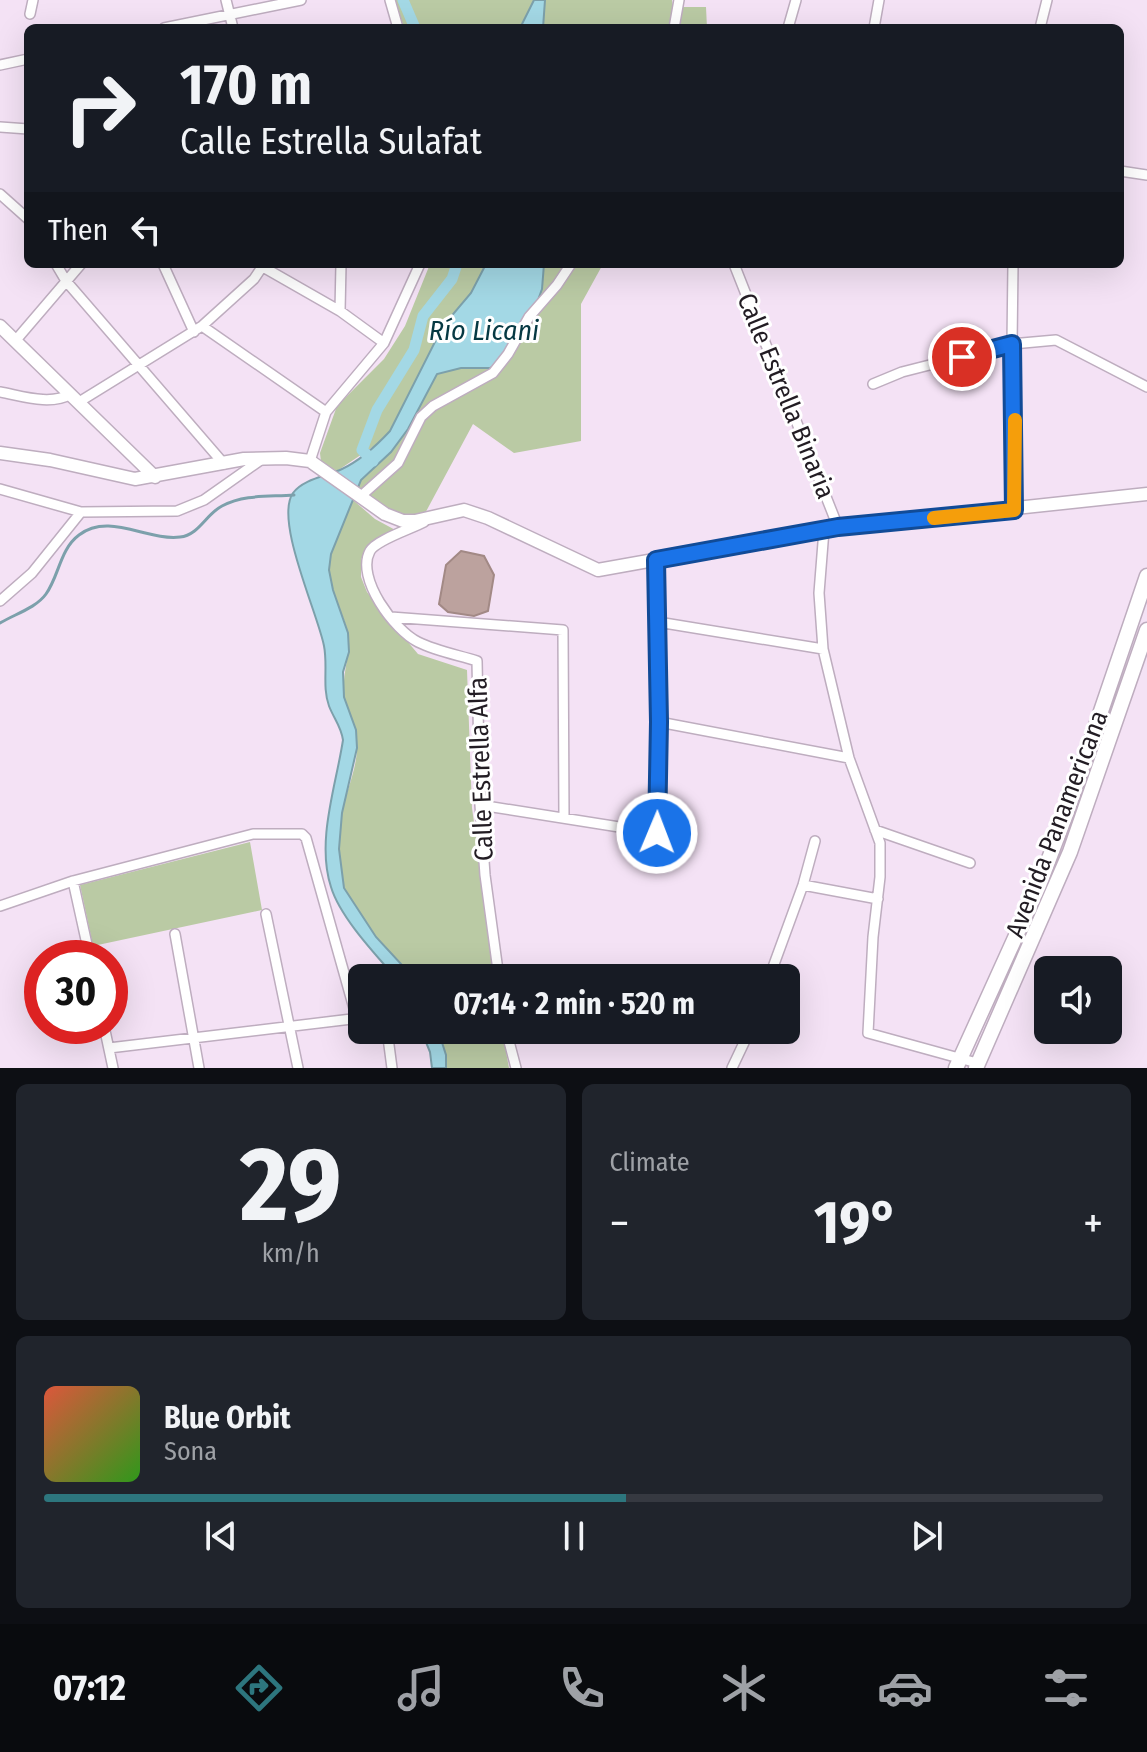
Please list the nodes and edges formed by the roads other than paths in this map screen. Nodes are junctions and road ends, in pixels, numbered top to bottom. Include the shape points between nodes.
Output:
1 (33, 0) edge
2 (226, 0) edge
3 (301, 0) edge
4 (390, 0) edge
5 (679, 0) edge
6 (796, 0) edge
7 (879, 0) edge
8 (1047, 0) edge
9 (30, 14) dead end
10 (231, 14) junction
11 (183, 24) edge
12 (232, 24) edge
13 (397, 24) edge
14 (675, 24) edge
15 (789, 24) edge
16 (875, 24) edge
17 (1041, 24) edge
18 (24, 60) edge
19 (0, 65) edge
20 (0, 127) edge
21 (24, 129) edge
22 (1124, 172) edge
23 (1147, 175) edge
24 (0, 194) edge
25 (24, 215) edge
26 (58, 268) edge
27 (77, 268) edge
28 (165, 268) edge
29 (262, 268) edge
30 (266, 268) edge
31 (341, 268) edge
32 (418, 268) edge
33 (568, 268) edge
34 (736, 268) edge
35 (1013, 268) edge
36 (66, 281) junction
37 (340, 311) junction
38 (0, 326) edge
39 (198, 329) junction
40 (9, 337) edge
41 (384, 343) junction
42 (1012, 344) junction
43 (139, 367) junction
44 (873, 384) dead end
45 (1147, 387) edge
46 (0, 392) edge
47 (75, 398) junction
48 (326, 412) junction
49 (0, 453) edge
50 (264, 458) junction
51 (224, 464) junction
52 (316, 464) junction
53 (155, 477) junction
54 (0, 489) edge
55 (359, 494) junction
56 (1147, 494) edge
57 (1014, 510) junction
58 (81, 512) junction
59 (434, 517) junction
60 (838, 527) junction
61 (824, 530) junction
62 (656, 560) junction
63 (1147, 576) edge
64 (0, 601) edge
65 (391, 617) junction
66 (658, 622) junction
67 (1147, 630) edge
68 (823, 649) junction
69 (659, 722) junction
70 (849, 758) junction
71 (480, 805) junction
72 (564, 817) junction
73 (875, 830) junction
74 (815, 841) dead end
75 (970, 863) dead end
76 (73, 881) junction
77 (803, 885) junction
78 (878, 899) junction
79 (0, 906) edge
80 (266, 914) dead end
81 (175, 934) dead end
82 (86, 940) edge
83 (497, 964) edge
84 (774, 964) edge
85 (348, 978) edge
86 (348, 1019) edge
87 (290, 1026) junction
88 (195, 1037) junction
89 (108, 1044) edge
90 (389, 1044) edge
91 (510, 1044) edge
92 (743, 1044) edge
93 (109, 1048) junction
94 (958, 1063) edge
95 (976, 1066) edge
96 (113, 1068) edge
97 (199, 1068) edge
98 (298, 1068) edge
99 (392, 1068) edge
100 (516, 1068) edge
101 (732, 1068) edge

1 - 9 street
2 - 10 street
3 - 10 street
4 - 13 street
5 - 14 street
6 - 15 street
7 - 16 street
8 - 17 street
10 - 11 street
10 - 12 street
18 - 19 street
20 - 21 street
22 - 23 street
24 - 25 street
26 - 36 street
27 - 36 street
28 - 39 street
29 - 39 street
30 - 37 street
31 - 37 street
32 - 41 street
33 - 55 street via 493,373 433,406 421,417 398,463
34 - 60 street, Calle Estrella Binaria
35 - 42 street
36 - 40 street
36 - 43 street
37 - 41 street
38 - 40 street
39 - 43 street
39 - 48 street
40 - 47 street
41 - 48 street
42 - 44 street
42 - 45 street via 1056,340
42 - 57 street
43 - 47 street
43 - 51 street
46 - 47 street
47 - 53 street
48 - 52 street
49 - 53 street via 121,477
50 - 51 street
50 - 52 street
50 - 58 street via 192,507
51 - 53 street
52 - 55 street
54 - 58 street
55 - 59 street via 403,521
56 - 57 street
57 - 60 street
58 - 64 street via 32,573
59 - 62 street via 455,510 473,512 598,570
59 - 65 street, Calle Estrella Alfa via 370,551 372,591
60 - 61 street
61 - 62 street
61 - 68 street, Calle Estrella Binaria via 819,593
62 - 66 street
63 - 94 main road, Avenida Panamericana via 1039,885
65 - 71 street, Calle Estrella Alfa via 416,642 477,661
65 - 72 street via 563,630
66 - 68 street
66 - 69 street
67 - 95 main road, Avenida Panamericana via 1070,852
68 - 70 street, Calle Estrella Binaria
69 - 70 street
69 - 72 street via 657,833
70 - 73 street, Calle Estrella Binaria
71 - 72 street
71 - 83 street, Calle Estrella Alfa
73 - 75 street
73 - 78 street, Calle Estrella Binaria via 880,843
74 - 77 street
76 - 79 street
76 - 82 street
76 - 85 street via 253,834 302,834
77 - 78 street
77 - 84 street
78 - 94 street, Calle Estrella Binaria via 868,1033
80 - 87 street
81 - 88 street
86 - 87 street
87 - 88 street
87 - 98 street
88 - 93 street
88 - 97 street
89 - 93 street
90 - 99 street
91 - 100 street
92 - 101 street
93 - 96 street
94 - 95 street

